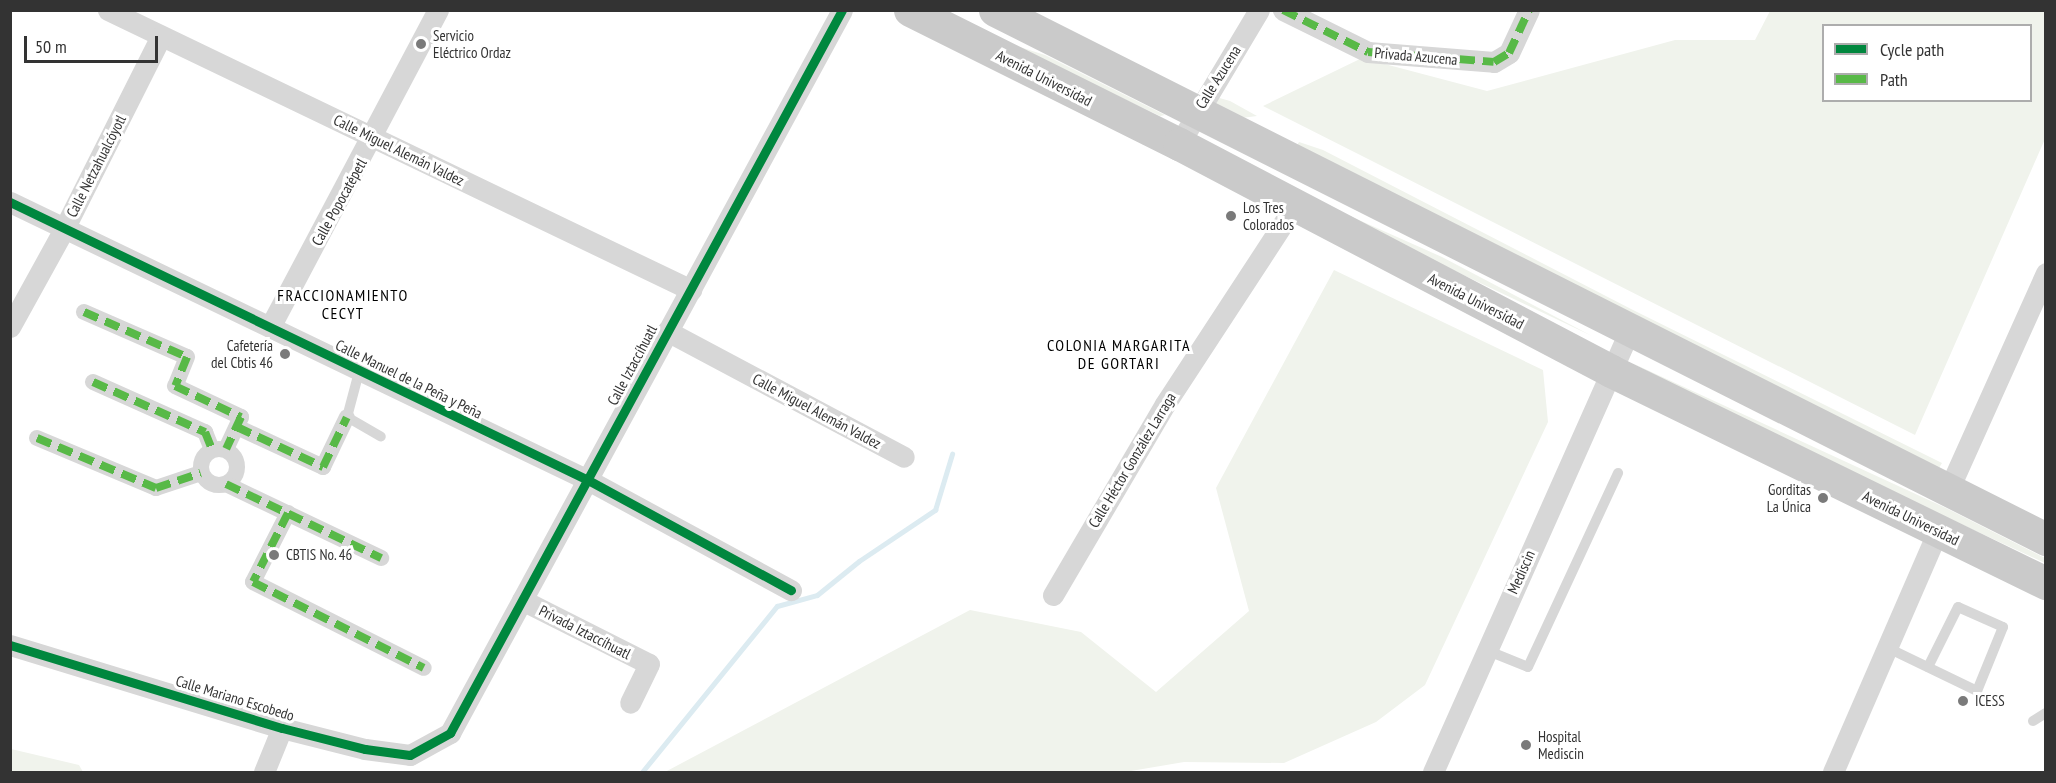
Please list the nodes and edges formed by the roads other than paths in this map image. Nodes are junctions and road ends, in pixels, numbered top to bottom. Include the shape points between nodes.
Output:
1 (108, 10) edge
2 (438, 10) edge
3 (842, 10) edge
4 (910, 10) edge
5 (995, 10) edge
6 (1259, 10) edge
7 (1283, 10) edge
8 (1529, 10) edge
9 (161, 36) junction
10 (1197, 109) junction
11 (374, 138) junction
12 (1179, 144) junction
13 (10, 202) edge
14 (1294, 207) junction
15 (64, 229) junction
16 (2046, 273) edge
17 (691, 290) junction
18 (84, 312) dead end
19 (10, 327) edge
20 (270, 327) junction
21 (1631, 328) junction
22 (667, 332) junction
23 (1611, 371) junction
24 (359, 372) junction
25 (93, 382) dead end
26 (347, 417) junction
27 (237, 427) junction
28 (381, 437) dead end
29 (37, 438) dead end
30 (219, 449) junction
31 (904, 457) dead end
32 (201, 473) junction
33 (1618, 473) dead end
34 (588, 480) junction
35 (226, 484) junction
36 (1948, 491) junction
37 (288, 513) junction
38 (1938, 531) junction
39 (2046, 539) edge
40 (381, 558) dead end
41 (2046, 584) edge
42 (791, 590) dead end
43 (1053, 595) dead end
44 (522, 600) junction
45 (10, 645) edge
46 (1888, 648) junction
47 (1486, 650) junction
48 (1928, 667) junction
49 (424, 668) dead end
50 (630, 703) dead end
51 (2046, 713) edge
52 (2033, 721) dead end
53 (282, 728) junction
54 (450, 733) joint
55 (264, 772) edge
56 (1432, 772) edge
57 (1833, 772) edge

1 - 9 street, Calle Miguel Alemán Valdez
2 - 11 street, Calle Popocatépetl
3 - 17 street, Calle Iztaccíhuatl
4 - 12 main road, Avenida Universidad
5 - 10 main road
6 - 10 street, Calle Azucena
7 - 8 street, Privada Azucena via 1368,52 1494,62 1509,53
9 - 11 street, Calle Miguel Alemán Valdez
9 - 15 street, Calle Netzahualcóyotl
10 - 12 street, Calle Azucena
10 - 21 main road
11 - 17 street, Calle Miguel Alemán Valdez
11 - 20 street, Calle Popocatépetl
12 - 14 main road, Avenida Universidad
13 - 15 street, Calle Manuel de la Peña y Peña
14 - 23 main road, Avenida Universidad
14 - 43 street, Calle Héctor González Larraga via 1165,404
15 - 19 street, Calle Netzahualcóyotl
15 - 20 street, Calle Manuel de la Peña y Peña
16 - 36 street
17 - 22 street, Calle Iztaccíhuatl
18 - 27 street via 187,357 175,386 241,417
20 - 24 street, Calle Manuel de la Peña y Peña
21 - 23 street, Mediscin
21 - 36 main road
22 - 31 street, Calle Miguel Alemán Valdez
22 - 34 street, Calle Iztaccíhuatl
23 - 38 main road, Avenida Universidad
23 - 47 street, Mediscin
24 - 26 lane
24 - 34 street, Calle Manuel de la Peña y Peña
25 - 30 street via 205,432
26 - 27 street via 323,467
26 - 28 lane
27 - 30 street
29 - 32 street via 156,488
30 - 32 street via 201,459
30 - 35 street via 236,460 236,474
32 - 35 street via 211,484
33 - 47 lane via 1528,667
34 - 42 street, Calle Manuel de la Peña y Peña
34 - 44 street, Calle Iztaccíhuatl
35 - 37 street
36 - 39 main road
37 - 40 street
37 - 49 street via 253,582
38 - 41 main road, Avenida Universidad
38 - 46 street
44 - 50 street, Privada Iztaccíhuatl via 649,664
44 - 54 street, Calle Iztaccíhuatl
45 - 53 street, Calle Mariano Escobedo
46 - 48 lane
46 - 57 street
47 - 56 street, Mediscin
48 - 48 lane via 1977,691 2003,627 1958,607
51 - 52 lane
53 - 54 street, Calle Mariano Escobedo via 365,749 410,755
53 - 55 street

